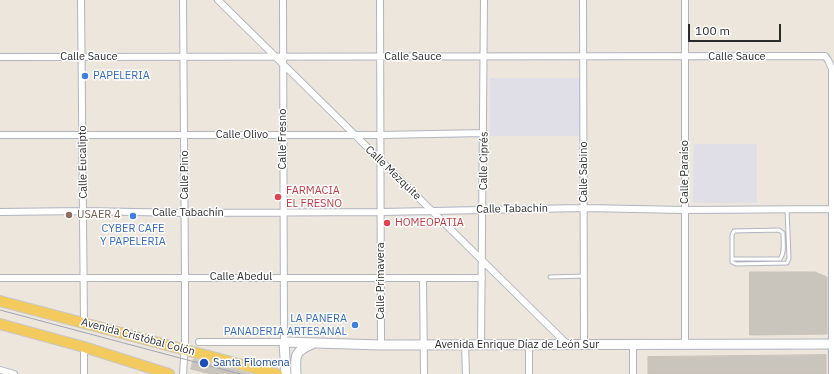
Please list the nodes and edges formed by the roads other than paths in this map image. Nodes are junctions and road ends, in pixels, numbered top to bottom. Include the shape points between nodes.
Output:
1 (82, 0) edge
2 (183, 0) edge
3 (218, 0) edge
4 (282, 0) edge
5 (380, 0) edge
6 (484, 0) edge
7 (584, 0) edge
8 (685, 0) edge
9 (0, 57) edge
10 (82, 57) junction
11 (184, 57) junction
12 (381, 57) junction
13 (484, 57) junction
14 (584, 57) junction
15 (685, 57) junction
16 (280, 59) junction
17 (484, 133) junction
18 (354, 134) junction
19 (0, 135) edge
20 (185, 135) junction
21 (283, 135) junction
22 (380, 135) junction
23 (83, 136) junction
24 (381, 160) junction
25 (584, 208) junction
26 (483, 209) junction
27 (787, 209) junction
28 (832, 209) junction
29 (431, 210) junction
30 (685, 210) junction
31 (84, 211) junction
32 (0, 212) edge
33 (283, 212) junction
34 (381, 212) junction
35 (185, 213) junction
36 (732, 259) junction
37 (483, 261) junction
38 (584, 276) junction
39 (85, 277) junction
40 (186, 277) junction
41 (284, 277) junction
42 (382, 277) junction
43 (550, 277) dead end
44 (0, 278) edge
45 (423, 278) junction
46 (482, 278) junction
47 (0, 301) edge
48 (84, 323) junction
49 (0, 324) edge
50 (199, 342) dead end
51 (284, 342) junction
52 (316, 343) junction
53 (685, 344) junction
54 (833, 344) edge
55 (381, 345) junction
56 (424, 345) junction
57 (465, 345) junction
58 (482, 345) junction
59 (529, 345) junction
60 (568, 345) junction
61 (584, 345) junction
62 (633, 345) junction
63 (84, 347) junction
64 (185, 350) junction
65 (0, 370) edge
66 (14, 374) edge
67 (84, 374) edge
68 (169, 374) edge
69 (183, 374) edge
70 (277, 374) edge
71 (286, 374) edge
72 (296, 374) edge
73 (424, 374) edge
74 (466, 374) edge
75 (529, 374) edge
76 (633, 374) edge
77 (832, 374) edge

1 - 10 street, Calle Eucalipto
2 - 11 street, Calle Pino
3 - 16 street, Calle Mezquite
4 - 16 street, Calle Fresno
5 - 12 street, Calle Primavera
6 - 13 street, Calle Ciprés
7 - 14 street, Calle Sabino
8 - 15 street, Calle Paraíso
9 - 10 street, Calle Sauce
10 - 11 street, Calle Sauce
10 - 23 street, Calle Eucalipto
11 - 16 street, Calle Sauce
11 - 20 street, Calle Pino
12 - 13 street, Calle Sauce
12 - 16 street, Calle Sauce
12 - 22 street, Calle Primavera
13 - 14 street, Calle Sauce
13 - 17 street, Calle Ciprés
14 - 15 street, Calle Sauce
14 - 25 street, Calle Sabino
15 - 28 street, Calle Sauce via 825,56 832,69
15 - 30 street, Calle Paraíso
16 - 18 street, Calle Mezquite
16 - 21 street, Calle Fresno
17 - 22 street, Calle Olivo
17 - 26 street, Calle Ciprés
18 - 21 street, Calle Olivo
18 - 22 street, Calle Olivo
18 - 24 street, Calle Mezquite
19 - 23 street, Calle Olivo
20 - 21 street, Calle Olivo
20 - 23 street, Calle Olivo
20 - 35 street, Calle Pino
21 - 33 street, Calle Fresno
22 - 24 street, Calle Primavera
23 - 31 street, Calle Eucalipto
24 - 29 street, Calle Mezquite
24 - 34 street, Calle Primavera
25 - 26 street, Calle Tabachín
25 - 30 street, Calle Tabachín
25 - 38 street, Calle Sabino
26 - 29 street, Calle Tabachín
26 - 37 street, Calle Ciprés
27 - 28 street, Calle Tabachín
27 - 30 street, Calle Tabachín
27 - 36 lane via 790,258 787,263 736,264
28 - 54 street
29 - 34 street, Calle Tabachín
29 - 37 street, Calle Mezquite
30 - 53 street, Calle Paraíso
31 - 32 street, Calle Tabachín
31 - 35 street, Calle Tabachín
31 - 39 street, Calle Eucalipto
33 - 34 street, Calle Tabachín
33 - 35 street, Calle Tabachín
33 - 41 street, Calle Fresno
34 - 42 street, Calle Primavera
35 - 40 street, Calle Pino
36 - 36 lane via 734,231 778,230 783,233 783,253 780,259
37 - 46 street, Calle Ciprés
37 - 60 street, Calle Mezquite
38 - 43 lane
38 - 61 street, Calle Sabino
39 - 40 street, Calle Abedul
39 - 44 street, Calle Abedul
39 - 48 street, Calle Eucalipto
40 - 41 street, Calle Abedul
40 - 64 street, Calle Pino
41 - 42 street, Calle Abedul
41 - 51 street, Calle Fresno
42 - 45 street, Calle Abedul
42 - 55 street, Calle Primavera
45 - 46 street, Calle Abedul
45 - 56 street
46 - 58 street, Calle Ciprés
47 - 48 main road, Avenida Cristóbal Colón
48 - 64 main road, Avenida Cristóbal Colón
49 - 63 main road
50 - 51 street, Avenida Enrique Díaz de León Sur
51 - 52 main road, Avenida Enrique Díaz de León Sur
51 - 71 main road, Calle Fresno
52 - 55 main road, Avenida Enrique Díaz de León Sur
52 - 72 main road via 297,353
53 - 54 main road, Avenida Enrique Díaz de León Sur
53 - 62 main road, Avenida Enrique Díaz de León Sur
54 - 77 street
55 - 56 main road, Avenida Enrique Díaz de León Sur
56 - 57 main road, Avenida Enrique Díaz de León Sur
56 - 73 street
57 - 58 main road, Avenida Enrique Díaz de León Sur
57 - 74 street
58 - 59 main road, Avenida Enrique Díaz de León Sur
59 - 60 main road, Avenida Enrique Díaz de León Sur
59 - 75 street
60 - 61 main road, Avenida Enrique Díaz de León Sur
61 - 62 main road, Avenida Enrique Díaz de León Sur
62 - 76 street
63 - 67 street
63 - 68 main road
64 - 69 street, Calle Pino
64 - 70 main road, Avenida Cristóbal Colón
65 - 66 street

